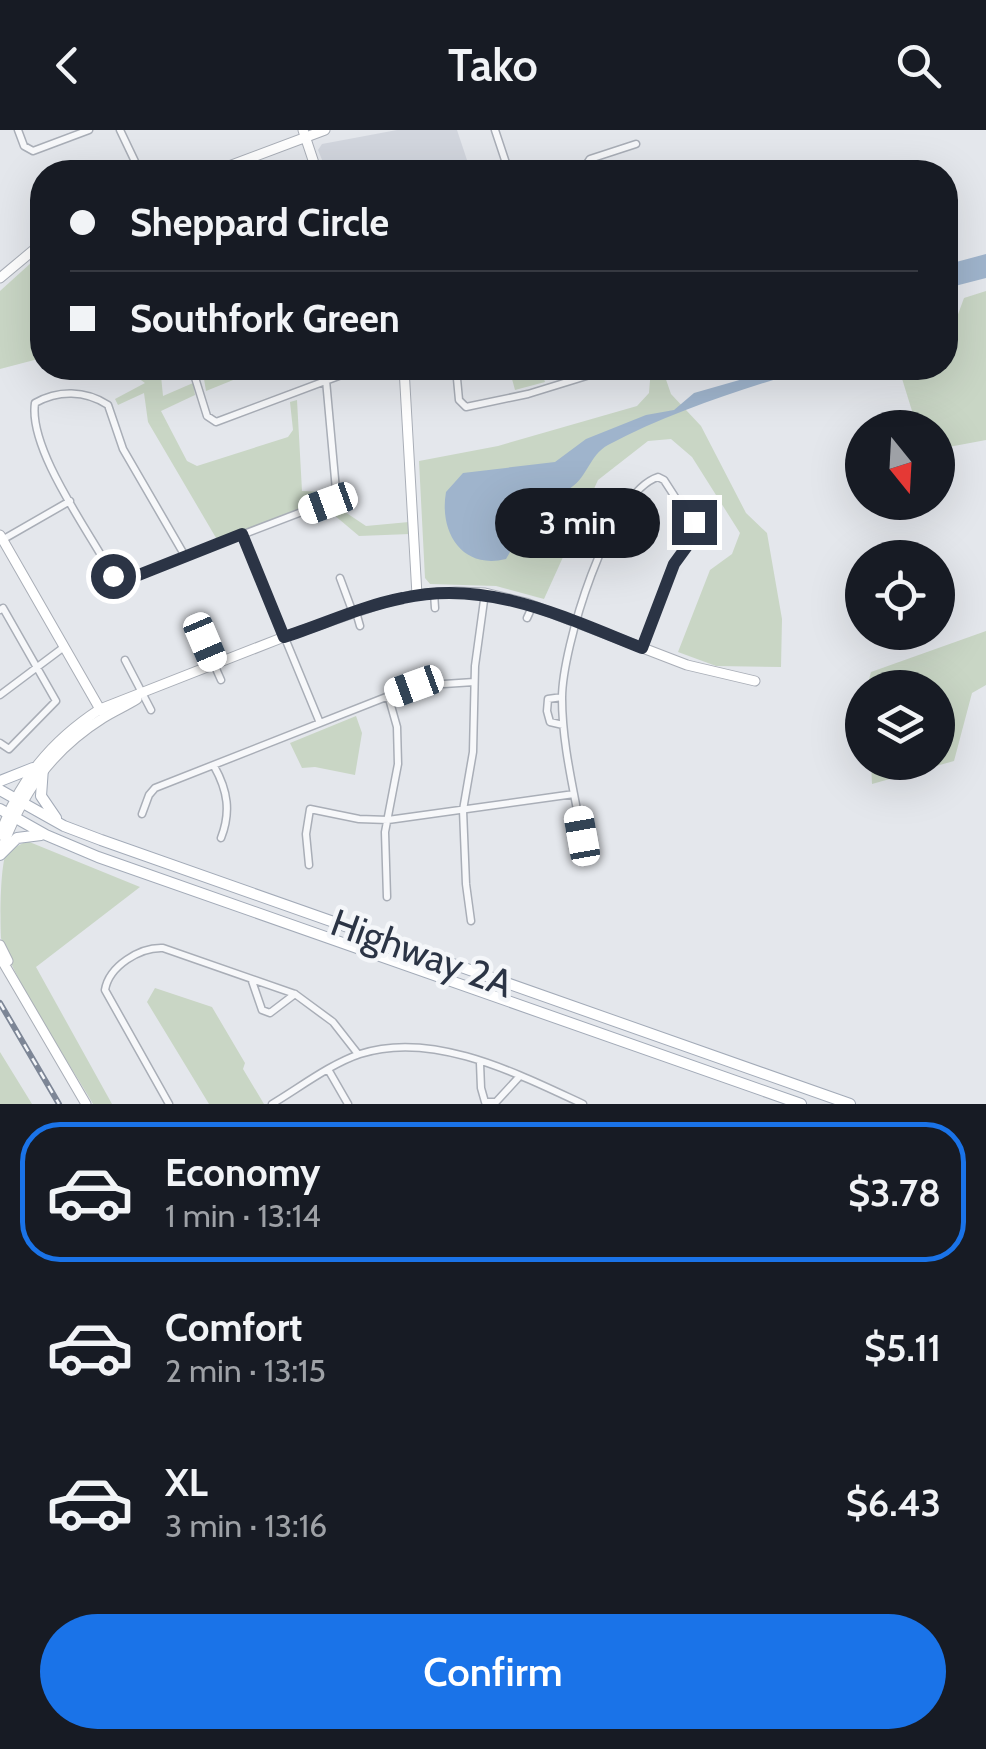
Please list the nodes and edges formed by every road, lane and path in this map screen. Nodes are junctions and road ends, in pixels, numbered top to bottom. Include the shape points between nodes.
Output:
1 (18, 130) edge
2 (88, 130) edge
3 (120, 130) edge
4 (325, 130) edge
5 (495, 130) edge
6 (304, 133) edge
7 (636, 144) dead end
8 (134, 160) edge
9 (241, 160) edge
10 (313, 160) edge
11 (505, 160) edge
12 (589, 160) edge
13 (30, 253) edge
14 (0, 277) edge
15 (196, 380) edge
16 (326, 380) joint
17 (405, 380) edge
18 (457, 380) edge
19 (573, 380) edge
20 (70, 501) junction
21 (242, 534) junction
22 (1, 539) edge
23 (185, 556) junction
24 (340, 578) dead end
25 (434, 593) junction
26 (484, 593) junction
27 (417, 595) junction
28 (533, 605) junction
29 (434, 608) dead end
30 (0, 610) edge
31 (354, 613) junction
32 (527, 618) dead end
33 (576, 622) junction
34 (198, 626) dead end
35 (360, 626) dead end
36 (284, 637) junction
37 (65, 646) junction
38 (642, 648) junction
39 (126, 660) dead end
40 (37, 664) junction
41 (214, 665) junction
42 (221, 680) dead end
43 (755, 680) dead end
44 (474, 682) junction
45 (1, 693) edge
46 (144, 694) junction
47 (388, 695) junction
48 (562, 697) junction
49 (151, 710) dead end
50 (102, 713) junction
51 (320, 723) junction
52 (563, 725) junction
53 (0, 743) edge
54 (214, 766) junction
55 (38, 768) junction
56 (0, 780) edge
57 (0, 790) edge
58 (574, 794) junction
59 (17, 801) junction
60 (463, 810) junction
61 (7, 814) edge
62 (142, 814) dead end
63 (388, 820) junction
64 (64, 826) junction
65 (46, 835) junction
66 (0, 836) edge
67 (582, 836) dead end
68 (222, 838) dead end
69 (0, 854) edge
70 (309, 865) dead end
71 (387, 897) dead end
72 (471, 921) dead end
73 (0, 945) edge
74 (0, 958) edge
75 (252, 980) junction
76 (295, 994) junction
77 (26, 1000) junction
78 (358, 1054) junction
79 (480, 1062) junction
80 (329, 1071) junction
81 (519, 1078) junction
82 (86, 1104) edge
83 (169, 1104) edge
84 (272, 1104) edge
85 (348, 1104) edge
86 (583, 1104) edge
87 (802, 1104) edge
88 (850, 1104) edge

1 - 2 street via 33,151
3 - 8 street
4 - 6 street
5 - 11 street
6 - 9 street
6 - 10 street
7 - 12 street
13 - 14 street
15 - 16 street via 207,416 216,422
16 - 21 street via 334,498
17 - 27 street
18 - 19 street via 466,408
20 - 22 street
20 - 23 street via 116,579
20 - 23 street via 44,453 34,414 39,401 69,393 108,405 120,442
21 - 23 street
21 - 36 street
22 - 37 street
24 - 31 street
25 - 26 street
25 - 27 street
25 - 29 street
26 - 28 street
26 - 44 street
27 - 31 street
28 - 32 street
28 - 33 street
30 - 40 street
31 - 35 street
31 - 36 street
33 - 38 street
33 - 38 street via 618,515 646,482 661,478 698,531 674,564
33 - 48 street
34 - 41 street
36 - 41 street
36 - 51 street
37 - 40 street
37 - 50 street
38 - 43 street via 686,666
39 - 46 street
40 - 45 street
40 - 53 street via 56,701 8,749
41 - 42 street
41 - 46 street
44 - 47 street via 431,683
44 - 60 street
46 - 49 street
46 - 50 street
47 - 51 street
47 - 63 street via 398,746
48 - 52 street
48 - 52 street via 548,699 547,711 550,722
50 - 55 street
51 - 54 street
52 - 58 street
54 - 62 street via 155,788
54 - 68 street via 228,806
55 - 56 main road
55 - 59 street
55 - 64 main road via 42,801
57 - 59 main road, Highway 2A
58 - 60 street
58 - 67 street
59 - 61 street
59 - 64 main road, Highway 2A
60 - 63 street
60 - 72 street
61 - 65 main road, Highway 2A
61 - 66 street
61 - 69 street
63 - 70 street via 310,809
63 - 71 street
64 - 88 main road, Highway 2A
65 - 69 main road via 18,838
65 - 87 main road, Highway 2A
73 - 77 street
74 - 77 street
75 - 76 street
75 - 76 street via 262,1010 270,1013
75 - 83 street via 148,948 107,979 109,1000
76 - 78 street via 333,1022
77 - 82 street
78 - 79 street via 423,1047
78 - 80 street
79 - 81 street
79 - 81 street via 485,1102 496,1102
80 - 84 street
80 - 85 street
81 - 86 street

